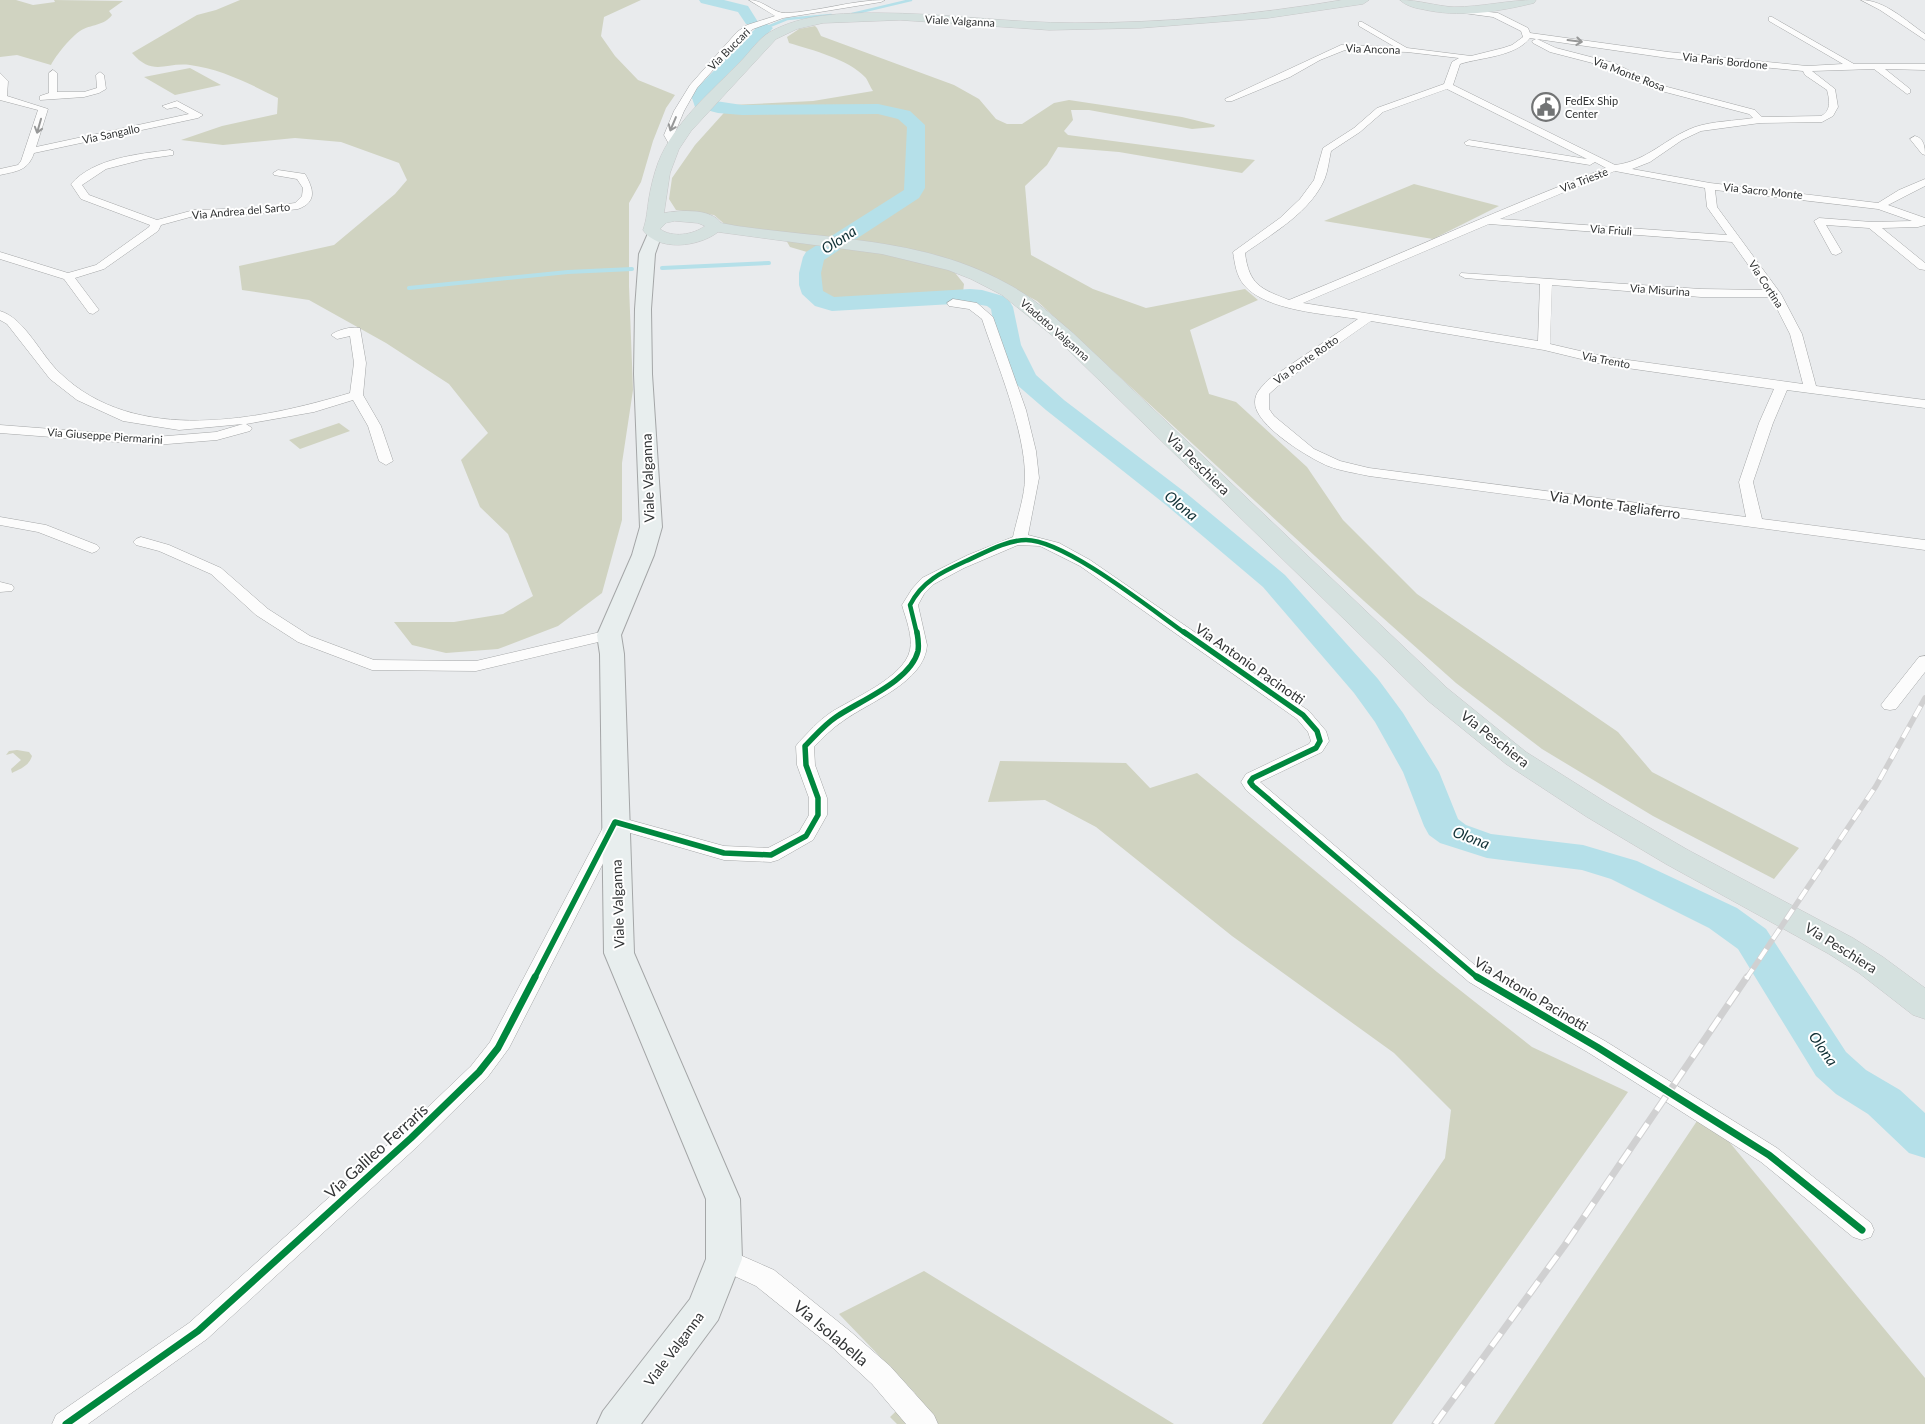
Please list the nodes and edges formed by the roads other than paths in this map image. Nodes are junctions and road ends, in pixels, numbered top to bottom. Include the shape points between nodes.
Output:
1 (752, 0) edge
2 (881, 0) edge
3 (1406, 0) edge
4 (1530, 0) edge
5 (1865, 0) edge
6 (1878, 0) edge
7 (1363, 1) edge
8 (1393, 4) dead end
9 (1882, 8) junction
10 (1438, 9) junction
11 (1496, 11) junction
12 (781, 16) junction
13 (1772, 19) dead end
14 (1362, 24) dead end
15 (1527, 36) junction
16 (1925, 38) edge
17 (1407, 50) junction
18 (1468, 58) junction
19 (1852, 66) junction
20 (1876, 66) junction
21 (1925, 66) edge
22 (1807, 68) junction
23 (53, 73) dead end
24 (100, 75) dead end
25 (0, 76) edge
26 (1448, 86) junction
27 (1907, 92) dead end
28 (53, 95) junction
29 (1229, 99) dead end
30 (24, 104) junction
31 (167, 106) dead end
32 (683, 106) junction
33 (703, 110) junction
34 (1760, 120) junction
35 (1915, 139) dead end
36 (1469, 143) dead end
37 (673, 144) junction
38 (30, 151) junction
39 (1925, 152) edge
40 (170, 153) dead end
41 (1600, 162) junction
42 (1614, 168) junction
43 (0, 172) edge
44 (278, 173) dead end
45 (1925, 182) edge
46 (1710, 186) junction
47 (1880, 206) junction
48 (1486, 220) junction
49 (156, 223) junction
50 (1925, 223) edge
51 (1872, 224) junction
52 (653, 228) junction
53 (710, 230) junction
54 (1735, 239) junction
55 (1836, 252) dead end
56 (0, 255) edge
57 (1923, 267) dead end
58 (1465, 275) dead end
59 (68, 277) junction
60 (1546, 281) junction
61 (1776, 296) junction
62 (953, 303) dead end
63 (1289, 304) junction
64 (92, 310) dead end
65 (0, 315) edge
66 (1367, 318) junction
67 (337, 336) dead end
68 (1544, 346) junction
69 (1782, 386) junction
70 (1811, 390) junction
71 (1124, 393) joint
72 (356, 394) junction
73 (1925, 404) edge
74 (266, 417) junction
75 (0, 429) edge
76 (1309, 452) joint
77 (386, 461) dead end
78 (0, 521) edge
79 (1755, 523) junction
80 (1020, 539) junction
81 (141, 542) dead end
82 (1925, 545) edge
83 (92, 548) dead end
84 (609, 635) junction
85 (1925, 661) edge
86 (1890, 705) dead end
87 (615, 822) junction
88 (1925, 1006) edge
89 (1862, 1230) dead end
90 (724, 1259) junction
91 (66, 1424) edge
92 (617, 1424) edge
93 (924, 1424) edge

1 - 12 street
2 - 12 street, Via Buccari
3 - 10 main road
4 - 11 main road
5 - 9 street
6 - 9 street
7 - 33 main road, Viale Valganna via 1266,14 1107,26 863,18 805,22 787,26 772,36
8 - 10 main road
9 - 16 street
10 - 11 main road
11 - 15 street, Via Monte Rosa via 1525,30
12 - 32 street, Via Buccari via 757,23 740,34 694,87
13 - 19 street
14 - 17 street
15 - 18 street via 1513,48
15 -> 22 street, Via Paris Bordone
15 - 34 street, Via Monte Rosa via 1553,50 1611,66 1652,86 1752,112
17 - 18 street, Via Ancona
17 - 29 street, Via Ancona via 1338,48 1287,75
18 - 26 street via 1456,62
19 - 20 street, Via Paris Bordone
19 - 22 street, Via Paris Bordone
20 - 21 street, Via Paris Bordone
20 - 27 street
22 - 34 street, Via Trieste via 1808,73 1831,89 1834,101 1830,117
23 - 28 street
24 - 28 street via 102,89 95,93
25 - 30 street via 4,80 2,98
26 - 41 street, Via Sacro Monte
26 - 63 street, Via Trento via 1380,110 1326,150 1320,178 1303,202 1239,252 1240,270 1252,289
28 - 30 street
30 -> 38 street via 43,109
31 - 38 street, Via Sangallo via 178,104 198,115
32 - 33 street
32 -> 37 street, Via Buccari via 669,135
33 - 37 main road, Viale Valganna
34 - 42 street, Via Trieste via 1699,129 1679,138 1647,160
35 - 39 street
36 - 41 street, Via Sacro Monte via 1582,162
37 - 52 main road, Viale Valganna via 664,162
38 - 43 street via 21,167
40 - 49 street via 102,167 76,184 85,197
41 - 42 street, Via Sacro Monte
42 - 46 street, Via Sacro Monte
42 - 48 street, Via Trieste
44 - 49 street, Via Andrea del Sarto via 301,176 308,188 307,197 298,206 194,213
45 - 47 street
46 - 47 street, Via Sacro Monte
46 - 54 street, Via Cortina via 1712,207
47 - 50 street, Via Sacro Monte
48 - 54 street, Via Friuli
48 - 63 street, Via Trieste
49 - 59 street, Via Andrea del Sarto via 154,229 100,267
50 - 51 street, Via Sacro Monte
51 - 55 street, Via Sacro Monte via 1819,221
51 - 57 street
52 - 53 main road via 673,239 694,237
52 - 53 main road via 678,216 710,221
52 - 84 main road, Viale Valganna via 646,264 643,339 650,527 643,555
53 - 71 main road, Viadotto Valganna via 886,250 974,274 1030,306
54 - 61 street, Via Cortina
56 - 59 street
58 - 60 street, Via Misurina
59 - 64 street
60 - 61 street, Via Misurina
60 - 68 street
61 - 70 street, Via Cortina via 1796,334
62 - 80 street via 972,306 987,317 1019,410 1030,451 1032,478
63 - 66 street, Via Trento
65 - 74 street via 11,321 55,376 82,397 128,418 179,426
66 - 68 street, Via Trento
66 - 76 street, Via Ponte Rotto via 1280,378 1261,396 1265,414
67 - 72 street via 356,330 360,363
68 - 69 street, Via Trento via 1606,361
69 - 70 street, Via Trento
69 - 79 street via 1746,482
70 - 73 street, Via Trento
71 - 88 main road, Via Peschiera via 1437,694 1516,758 1669,852 1841,946
72 - 74 street via 314,408
72 - 77 street via 380,436
74 - 75 street, Via Giuseppe Piermarini via 248,427 188,440 155,441
76 - 79 street, Via Monte Tagliaferro via 1335,464 1369,472
78 - 83 street via 41,528
79 - 82 street, Via Monte Tagliaferro
80 - 87 street via 929,580 916,592 910,605 918,636 918,652 910,667 835,717 805,746 806,765 818,798 818,815 806,836 771,854 724,853
80 - 89 street, Via Antonio Pacinotti via 1054,546 1085,563 1303,715 1317,731 1320,741 1316,748 1250,782 1476,977 1597,1047 1769,1154
81 - 84 street via 164,548 216,571 262,612 304,639 372,665 476,666
84 - 87 main road, Viale Valganna
85 - 86 street
87 - 90 main road, Viale Valganna via 619,953 723,1199
87 - 91 street, Via Galileo Ferraris via 498,1048 479,1072 198,1331
90 - 92 main road, Viale Valganna via 706,1308
90 - 93 street, Via Isolabella via 765,1278 842,1340 881,1375

